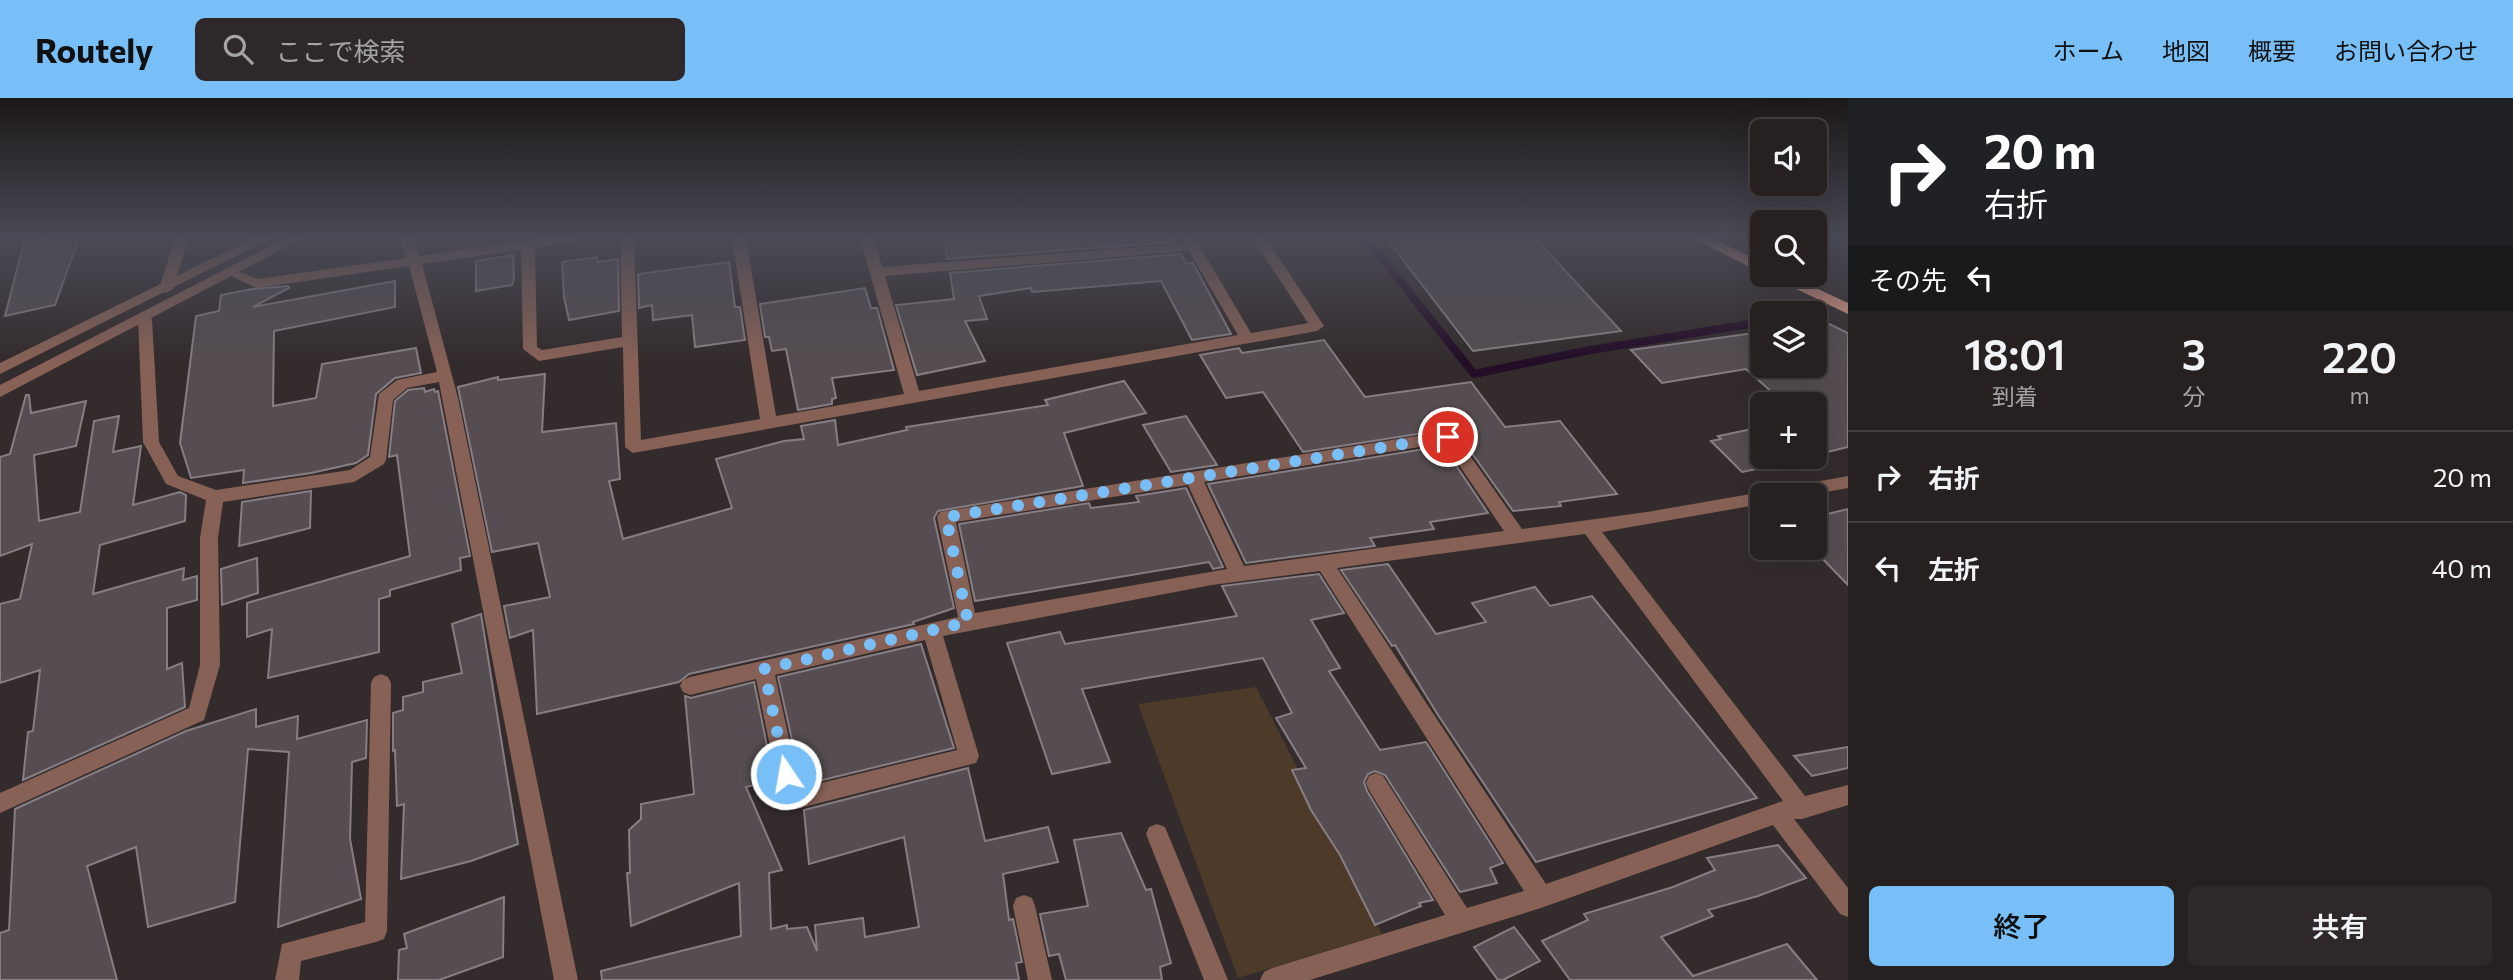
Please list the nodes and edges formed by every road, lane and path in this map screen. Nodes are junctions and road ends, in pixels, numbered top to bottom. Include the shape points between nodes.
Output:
1 (169, 279) edge
2 (185, 279) edge
3 (219, 279) edge
4 (246, 279) edge
5 (291, 279) edge
6 (419, 279) edge
7 (529, 279) edge
8 (628, 279) edge
9 (746, 279) edge
10 (879, 279) edge
11 (1212, 279) edge
12 (1286, 279) edge
13 (1801, 287) edge
14 (166, 289) junction
15 (1848, 309) edge
16 (145, 319) junction
17 (1247, 338) junction
18 (630, 341) junction
19 (0, 369) edge
20 (444, 376) junction
21 (0, 392) edge
22 (913, 397) junction
23 (769, 423) junction
24 (1193, 477) junction
25 (1848, 482) edge
26 (1827, 486) edge
27 (215, 497) junction
28 (1750, 500) edge
29 (1589, 527) junction
30 (1517, 536) junction
31 (1325, 564) junction
32 (1239, 575) junction
33 (968, 622) junction
34 (932, 630) junction
35 (764, 669) junction
36 (381, 683) dead end
37 (690, 686) dead end
38 (1377, 783) dead end
39 (1848, 795) edge
40 (0, 803) edge
41 (1802, 809) junction
42 (1777, 813) junction
43 (1157, 834) dead end
44 (1541, 897) junction
45 (1024, 906) dead end
46 (1848, 906) edge
47 (1462, 921) junction
48 (287, 980) edge
49 (566, 980) edge
50 (1040, 980) edge
51 (1216, 980) edge
52 (1272, 980) edge

1 - 14 street
2 - 14 street
3 - 16 street
4 - 5 street via 256,284
6 - 20 street
7 - 18 street via 530,349 540,356
8 - 18 street
9 - 23 street
10 - 22 street
11 - 17 street
12 - 17 street via 1317,326
13 - 15 highway
14 - 19 street
16 - 21 street
16 - 27 street via 151,442 172,480
17 - 22 street
18 - 23 street via 633,447
20 - 27 street via 402,384 385,398 378,460 354,476
20 - 49 street via 518,719
22 - 23 street
24 - 30 street via 1448,437
24 - 32 street
24 - 33 street via 946,517
25 - 26 street
27 - 40 street via 209,538 210,665 197,714
28 - 29 street
29 - 30 street
29 - 41 street
30 - 31 street
31 - 32 street
31 - 44 street
32 - 33 street
33 - 34 street
34 - 35 street
34 - 35 street via 969,756 792,800
35 - 37 street
36 - 48 street via 376,932 290,952
38 - 47 street
39 - 41 street
41 - 42 street
42 - 44 street
42 - 46 street
43 - 51 street
44 - 47 street
45 - 50 street
47 - 52 street

